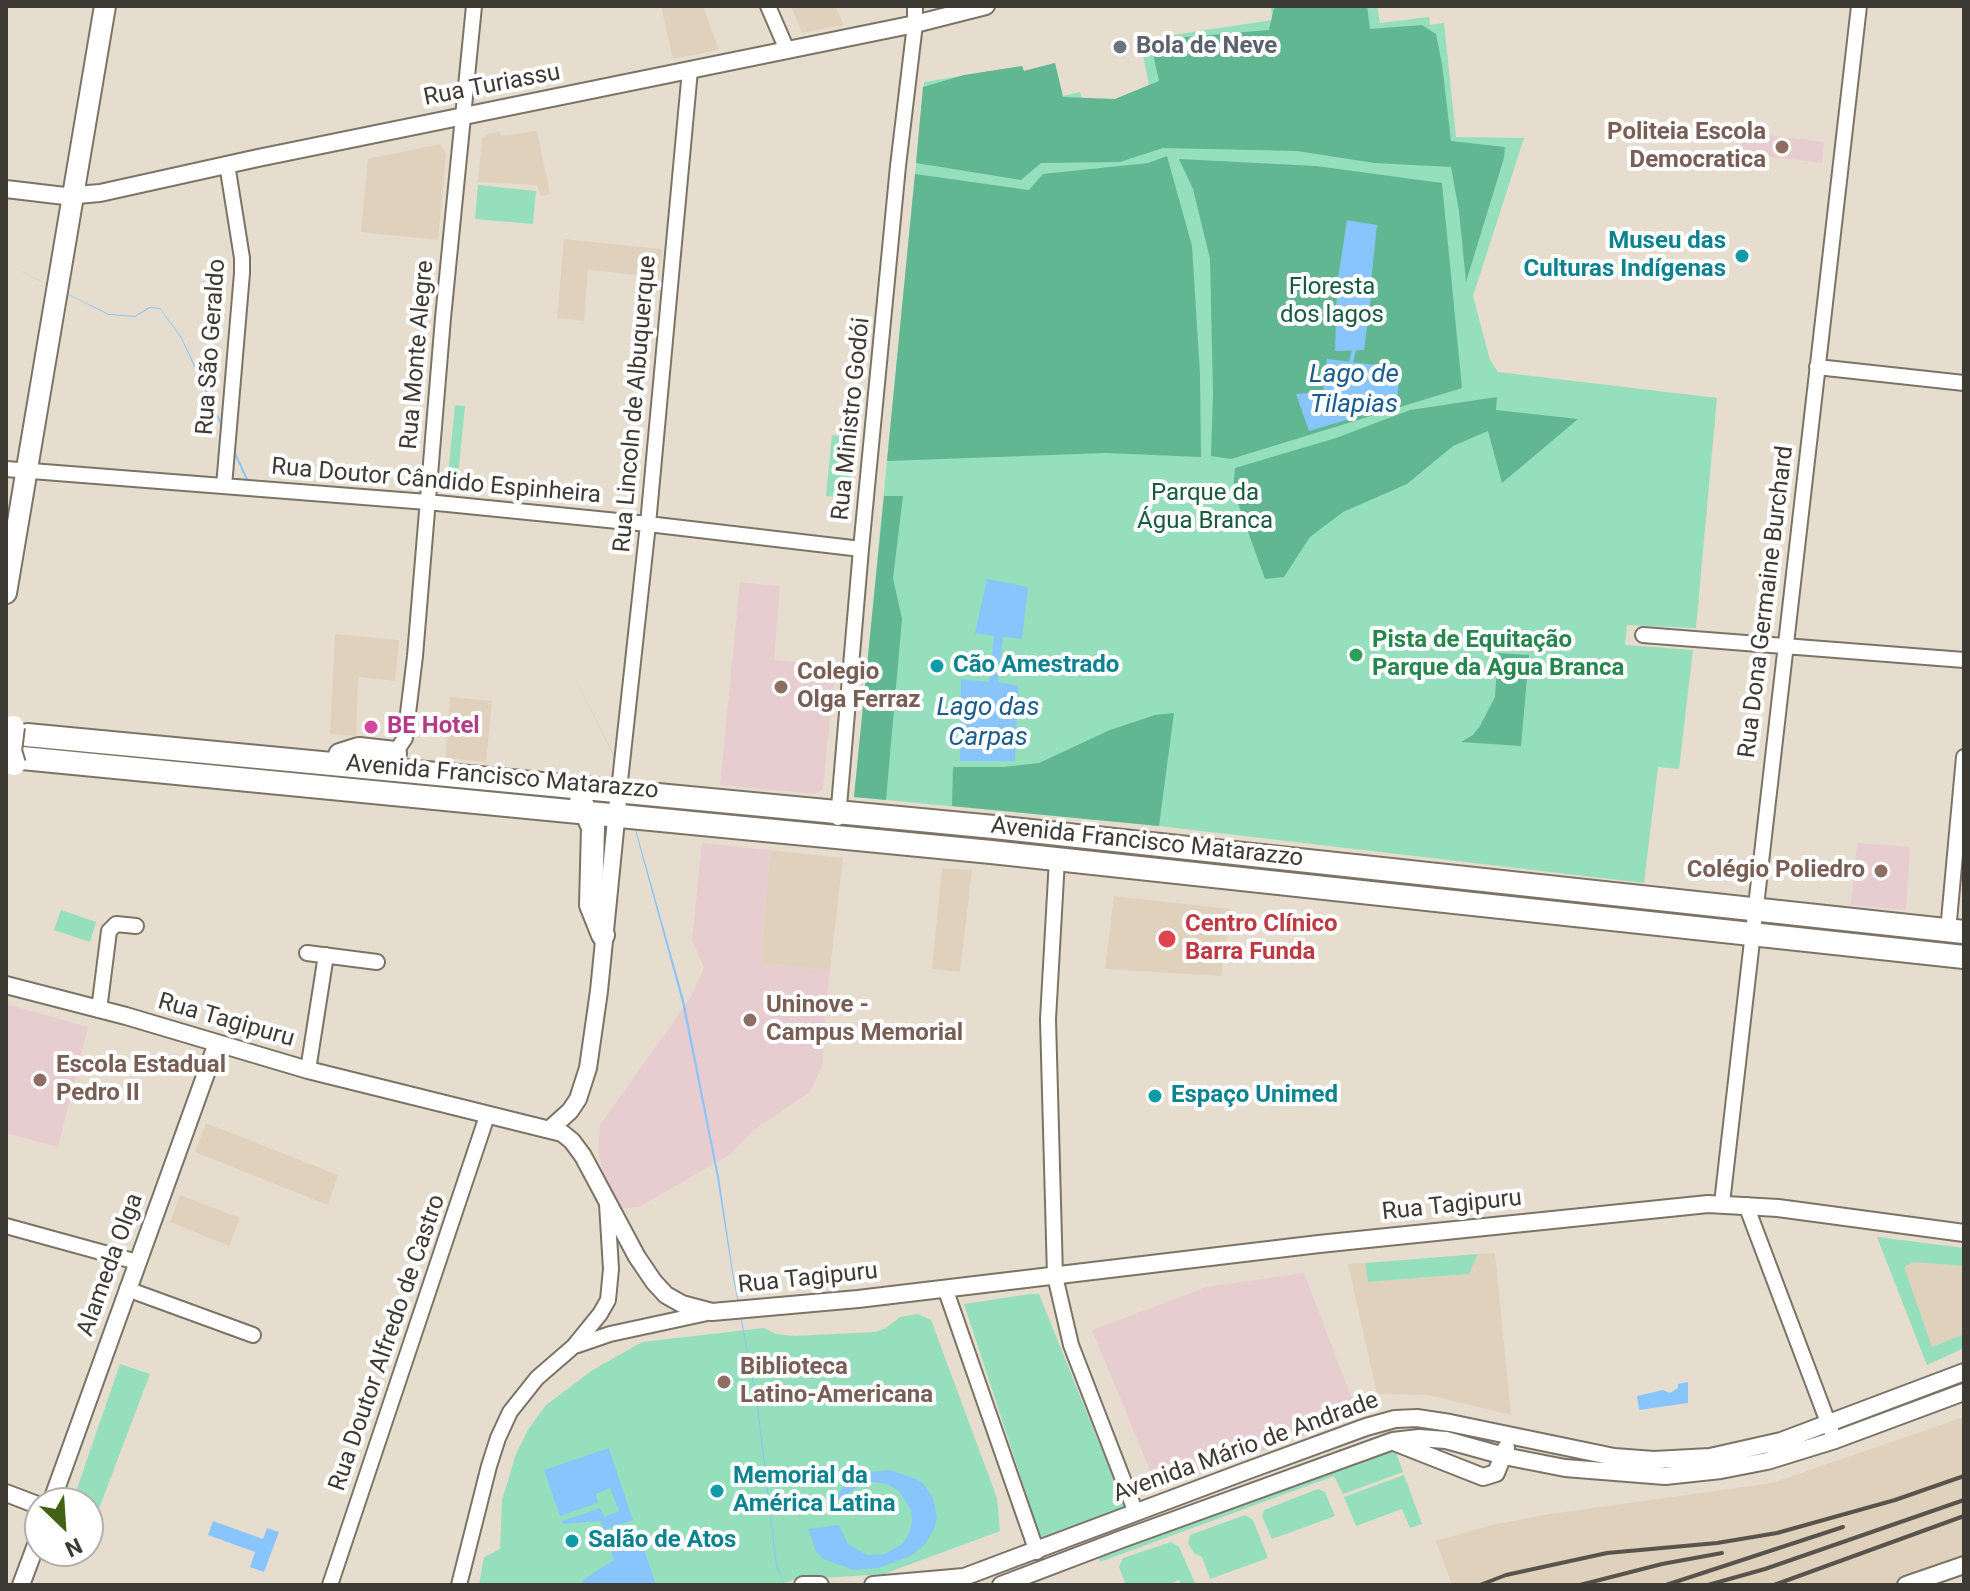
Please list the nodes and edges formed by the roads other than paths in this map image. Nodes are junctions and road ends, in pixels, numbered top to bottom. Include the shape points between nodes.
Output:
1 (105, 6) edge
2 (474, 6) edge
3 (768, 6) edge
4 (915, 6) edge
5 (986, 6) edge
6 (1859, 6) edge
7 (915, 24) junction
8 (787, 50) junction
9 (690, 70) junction
10 (464, 116) junction
11 (227, 164) junction
12 (6, 189) edge
13 (73, 196) junction
14 (1817, 367) junction
15 (1964, 383) edge
16 (16, 469) edge
17 (224, 486) junction
18 (427, 502) junction
19 (648, 524) junction
20 (861, 549) junction
21 (6, 593) edge
22 (1643, 635) dead end
23 (1784, 645) junction
24 (1964, 660) edge
25 (15, 726) edge
26 (1964, 757) edge
27 (388, 760) junction
28 (15, 766) edge
29 (570, 785) junction
30 (619, 790) junction
31 (586, 812) junction
32 (839, 812) junction
33 (617, 815) junction
34 (837, 837) junction
35 (1057, 859) junction
36 (1755, 909) junction
37 (136, 926) dead end
38 (1956, 932) edge
39 (1752, 934) junction
40 (603, 935) junction
41 (307, 953) dead end
42 (326, 955) junction
43 (1964, 957) edge
44 (377, 962) dead end
45 (6, 985) edge
46 (99, 1010) junction
47 (217, 1043) junction
48 (308, 1070) junction
49 (487, 1116) junction
50 (550, 1129) junction
51 (607, 1200) junction
52 (1722, 1203) junction
53 (1746, 1205) junction
54 (6, 1226) edge
55 (1964, 1233) edge
56 (137, 1262) junction
57 (1055, 1276) junction
58 (945, 1288) junction
59 (127, 1289) junction
60 (712, 1312) junction
61 (253, 1335) dead end
62 (574, 1346) junction
63 (1964, 1372) edge
64 (1964, 1392) edge
65 (1832, 1432) junction
66 (1510, 1435) junction
67 (1393, 1441) junction
68 (1504, 1456) junction
69 (57, 1487) edge
70 (1136, 1513) junction
71 (1037, 1552) junction
72 (466, 1557) junction
73 (1960, 1567) edge
74 (330, 1585) edge
75 (459, 1585) edge
76 (467, 1585) edge
77 (803, 1585) edge
78 (820, 1585) edge
79 (873, 1585) edge
80 (1001, 1585) edge
81 (1906, 1585) edge
82 (1947, 1585) edge

1 - 13 main road
2 - 10 street, Rua Monte Alegre
3 - 8 street
4 - 7 street, Rua Ministro Godói
5 - 7 street, Rua Turiassu
6 - 14 street, Rua Dona Germaine Burchard
7 - 8 street, Rua Turiassu
7 - 20 street, Rua Ministro Godói
8 - 9 street, Rua Turiassu
9 - 10 street, Rua Turiassu
9 - 19 street, Rua Lincoln de Albuquerque
10 - 11 street, Rua Turiassu
10 - 18 street, Rua Monte Alegre
11 - 13 street, Rua Turiassu
11 - 17 street, Rua São Geraldo via 242,273
12 - 13 street, Rua Turiassu
13 - 16 main road
14 - 15 street
14 - 23 street, Rua Dona Germaine Burchard
16 - 17 street, Rua Doutor Cândido Espinheira
16 - 21 main road
17 - 18 street, Rua Doutor Cândido Espinheira
18 - 19 street, Rua Doutor Cândido Espinheira
18 - 27 street, Rua Monte Alegre via 407,730 403,744
19 - 20 street, Rua Doutor Cândido Espinheira
19 - 30 street, Rua Lincoln de Albuquerque
20 - 32 street, Rua Ministro Godói
22 - 23 street
23 - 24 street
23 - 36 street, Rua Dona Germaine Burchard
25 - 27 main road, Avenida Francisco Matarazzo
25 - 27 main road, Avenida Francisco Matarazzo
25 - 28 main road, bridge via 10,751
26 - 38 street
27 - 29 main road, Avenida Francisco Matarazzo
28 - 31 main road, Avenida Francisco Matarazzo via 305,795 325,788
29 - 30 main road, Avenida Francisco Matarazzo
29 - 31 main road
30 - 32 main road, Avenida Francisco Matarazzo
30 - 33 street
31 - 33 main road, Avenida Francisco Matarazzo
31 - 40 main road via 595,840 591,905
32 - 34 street, Rua Ministro Godói
32 - 36 main road, Avenida Francisco Matarazzo
33 - 34 main road, Avenida Francisco Matarazzo
33 - 40 street
34 - 35 main road, Avenida Francisco Matarazzo
35 - 39 main road, Avenida Francisco Matarazzo
35 - 57 street via 1048,1019
36 - 38 main road, Avenida Francisco Matarazzo
36 - 39 street, Rua Dona Germaine Burchard
37 - 46 street via 116,924 109,931
39 - 43 main road, Avenida Francisco Matarazzo
39 - 52 street, Rua Dona Germaine Burchard
40 - 50 street via 583,1086 570,1111
41 - 42 street
42 - 44 street
42 - 48 street
45 - 46 street, Rua Tagipuru
46 - 47 street, Rua Tagipuru
47 - 48 street, Rua Tagipuru
47 - 56 street, Alameda Olga
48 - 49 street, Rua Tagipuru
49 - 50 street, Rua Tagipuru
49 - 74 street, Rua Doutor Alfredo de Castro
50 - 51 street, Rua Tagipuru via 572,1141
51 - 60 street, Rua Tagipuru via 666,1295
51 - 62 street via 608,1300
52 - 53 street, Rua Tagipuru
52 - 57 street, Rua Tagipuru
53 - 55 street, Rua Tagipuru
53 - 65 street
54 - 56 street
56 - 59 street, Alameda Olga
57 - 58 street, Rua Tagipuru
57 - 70 street via 1071,1345
58 - 60 street, Rua Tagipuru
58 - 71 street
59 - 61 street
59 - 69 street, Alameda Olga
60 - 62 street
62 - 72 street via 530,1385 510,1412 489,1466
63 - 65 street, Avenida Mário de Andrade
64 - 65 street, Avenida Mário de Andrade
65 - 66 street, Avenida Mário de Andrade via 1710,1457 1654,1460
65 - 68 street, Avenida Mário de Andrade via 1767,1461 1665,1476 1565,1468
66 - 68 street
66 - 70 street, Avenida Mário de Andrade via 1417,1418 1395,1419
67 - 68 street, Avenida Mário de Andrade via 1446,1440
67 - 68 street via 1483,1477 1496,1473
67 - 80 street, Avenida Mário de Andrade
70 - 71 street, Avenida Mário de Andrade
71 - 79 street, Avenida Mário de Andrade via 960,1579
72 - 75 street
72 - 76 street
73 - 81 street
73 - 82 street
77 - 78 street

